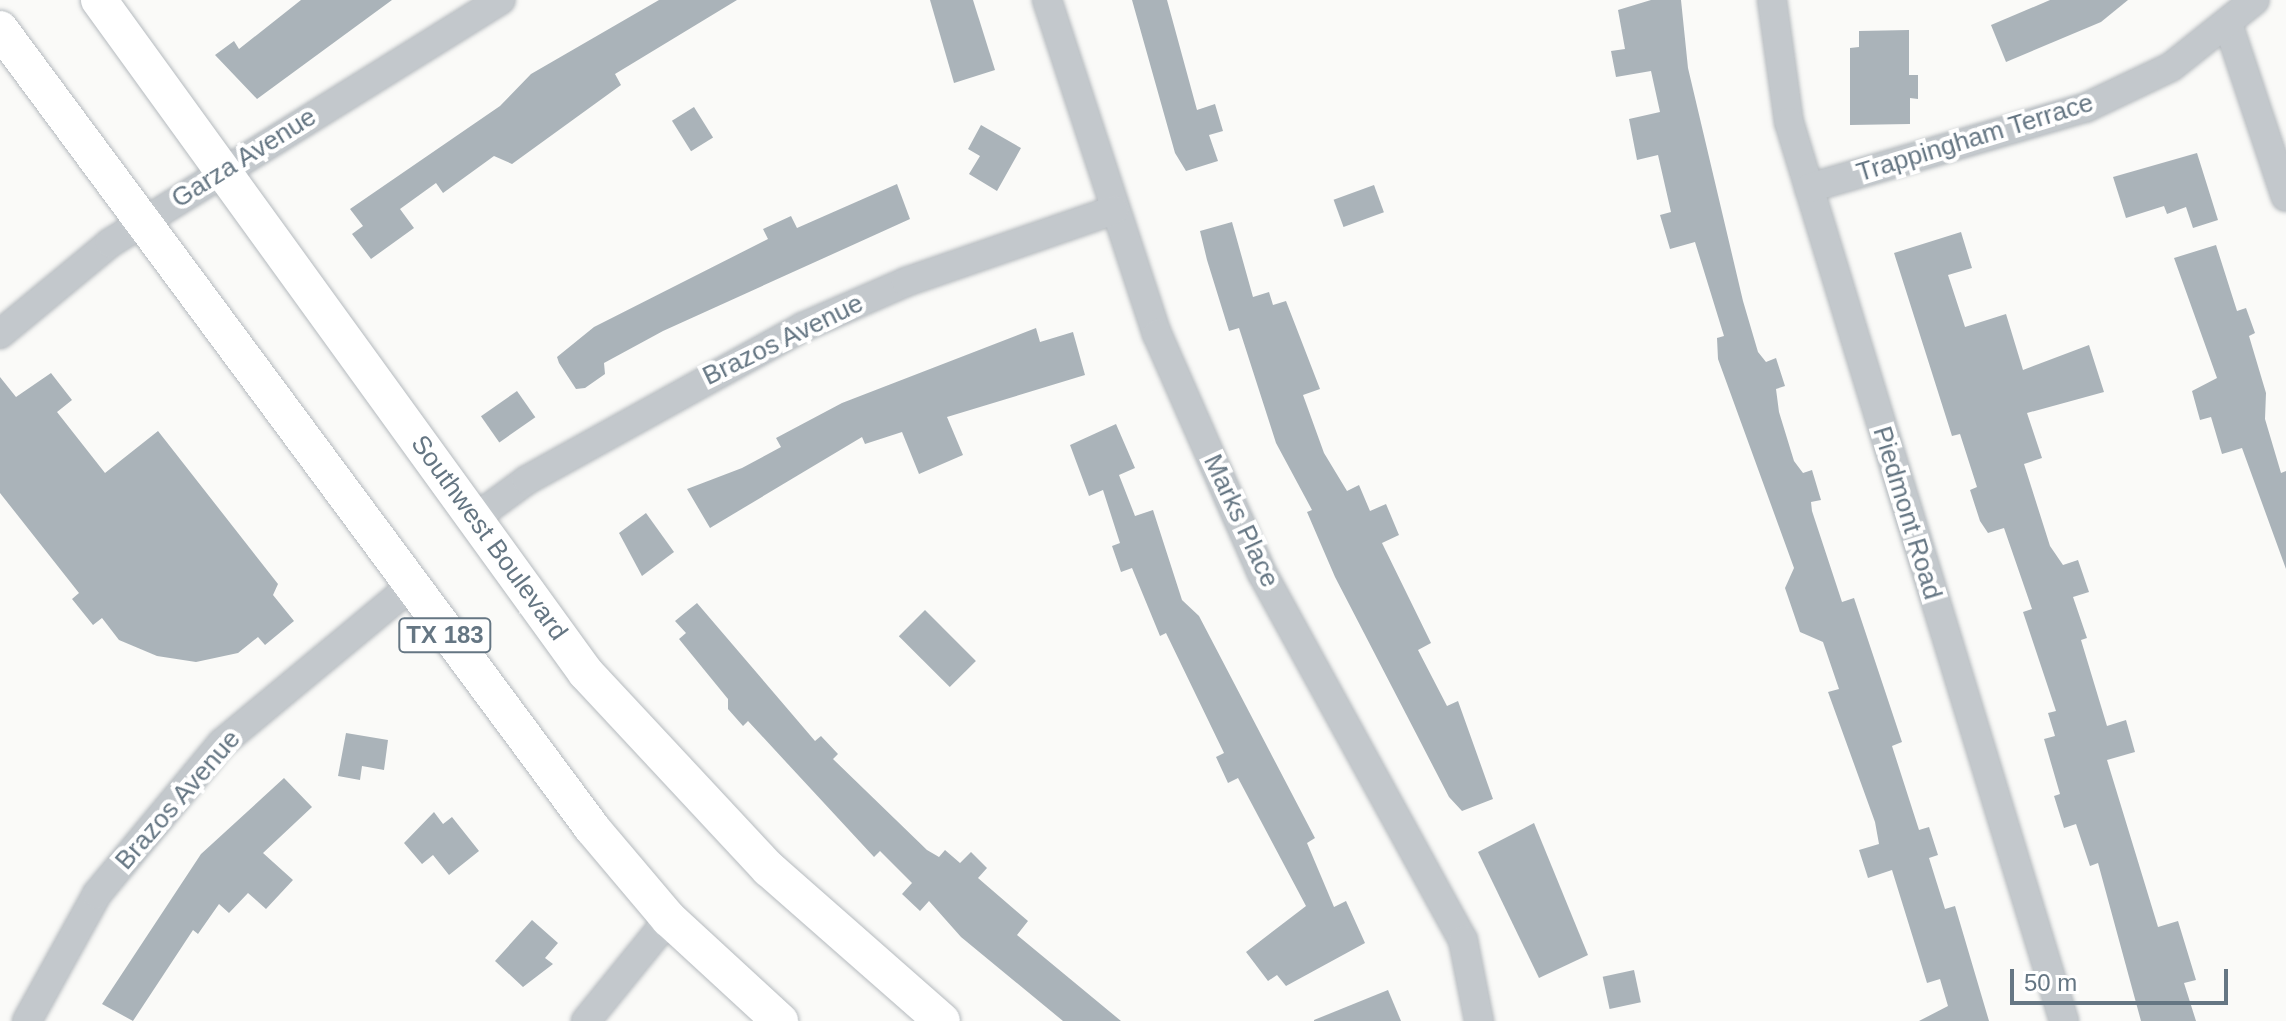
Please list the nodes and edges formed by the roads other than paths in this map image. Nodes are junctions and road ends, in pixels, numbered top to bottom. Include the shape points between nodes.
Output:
1 (99, 0) edge
2 (500, 0) edge
3 (1047, 0) edge
4 (1772, 0) edge
5 (2255, 0) edge
6 (2229, 27) junction
7 (0, 29) edge
8 (224, 168) junction
9 (1809, 188) junction
10 (2286, 197) edge
11 (1114, 210) junction
12 (143, 223) junction
13 (0, 334) edge
14 (475, 518) junction
15 (411, 586) junction
16 (669, 919) junction
17 (27, 1021) edge
18 (586, 1021) edge
19 (780, 1021) edge
20 (942, 1021) edge
21 (1479, 1021) edge
22 (2064, 1021) edge

1 - 8 main road, Southwest Boulevard
2 - 8 street, Garza Avenue
3 - 11 street, Marks Place
4 - 9 street, Piedmont Road via 1789,122
5 - 6 street, Trappingham Terrace
6 - 9 street, Trappingham Terrace via 2171,67 2085,108
6 - 10 street
7 - 12 main road, TX 183
8 - 12 street, Garza Avenue
8 - 14 main road, Southwest Boulevard
9 - 22 street, Piedmont Road
11 - 14 street, Brazos Avenue via 814,322 664,401
11 - 21 street, Marks Place via 1157,334 1262,573 1463,940
12 - 13 street, Garza Avenue
12 - 15 main road, TX 183
14 - 20 main road, Southwest Boulevard via 586,673 706,808
15 - 16 main road, TX 183 via 477,681
15 - 17 street, Brazos Avenue via 222,743 97,894
16 - 18 street
16 - 19 main road, TX 183

